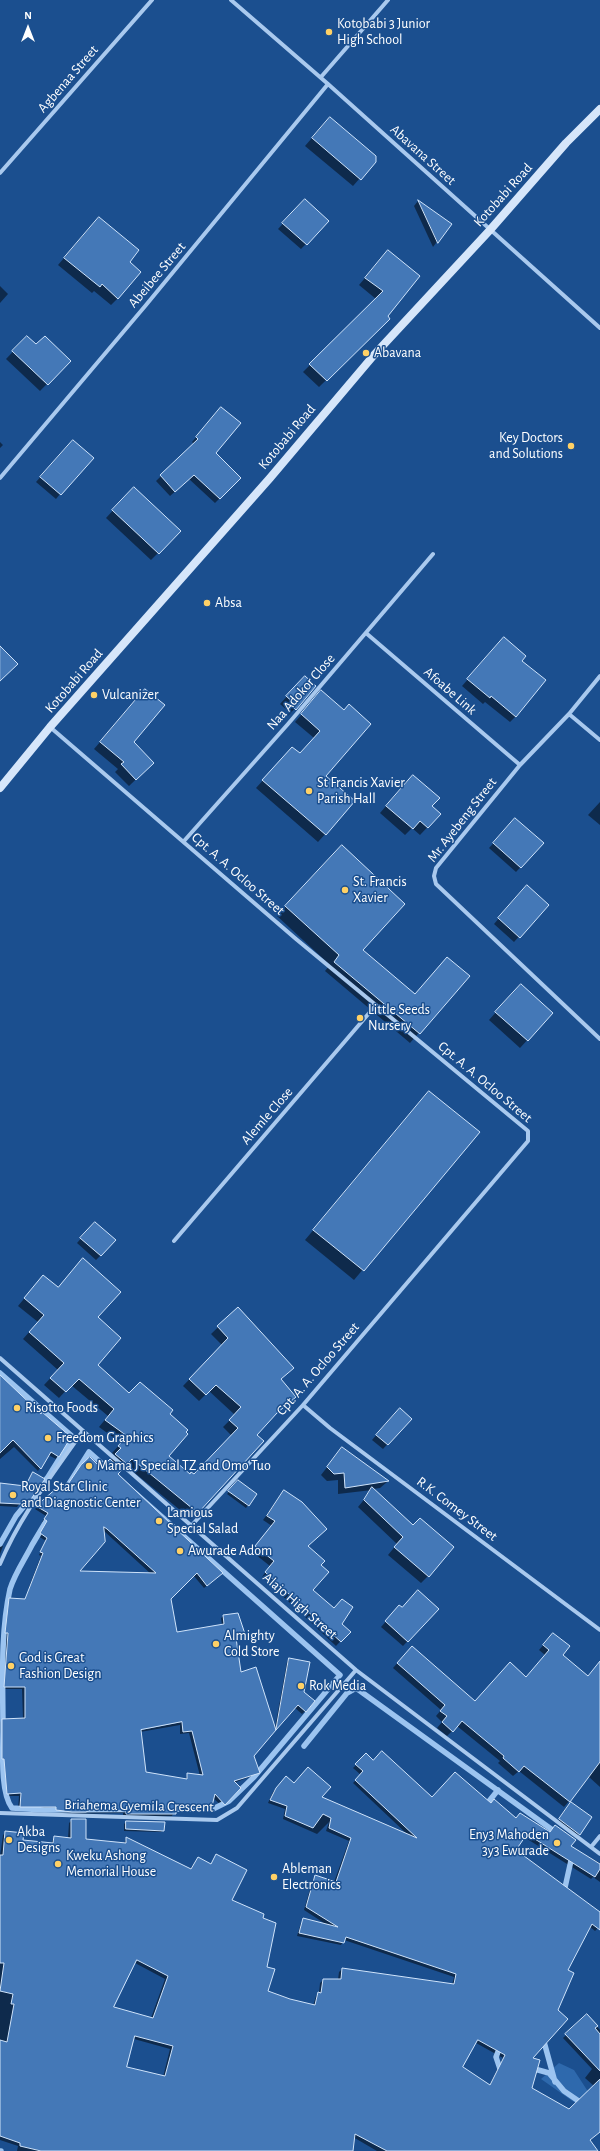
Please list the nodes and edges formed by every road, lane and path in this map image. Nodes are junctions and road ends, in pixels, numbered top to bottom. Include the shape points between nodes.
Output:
1 (152, 0) edge
2 (231, 0) edge
3 (388, 0) edge
4 (321, 77) junction
5 (328, 84) junction
6 (600, 109) edge
7 (0, 173) edge
8 (490, 230) junction
9 (600, 328) edge
10 (0, 478) edge
11 (433, 554) dead end
12 (366, 633) junction
13 (600, 676) edge
14 (569, 714) junction
15 (50, 727) junction
16 (600, 740) edge
17 (520, 765) junction
18 (0, 788) edge
19 (184, 841) junction
20 (376, 1005) junction
21 (600, 1039) edge
22 (174, 1241) dead end
23 (0, 1358) edge
24 (303, 1405) junction
25 (82, 1432) junction
26 (191, 1526) junction
27 (0, 1564) edge
28 (600, 1630) edge
29 (356, 1670) junction
30 (0, 1814) edge
31 (600, 1836) edge
32 (590, 1847) junction
33 (600, 1854) edge

1 - 7 street, Agbenaa Street
2 - 4 street, Abavana Street
3 - 4 street
4 - 5 street, Abavana Street
5 - 8 street, Abavana Street
5 - 10 street, Abeibee Street
6 - 8 street, Kotobabi Road via 566,143
8 - 9 street, Abavana Street
8 - 15 street, Kotobabi Road via 374,355 265,484
11 - 12 street, Naa Adokor Close
12 - 17 street, Afoabe Link
12 - 19 street, Naa Adokor Close
13 - 14 street, Mr. Ayebeng Street
14 - 16 street
14 - 17 street, Mr. Ayebeng Street
15 - 18 street, Kotobabi Road
15 - 19 street, Cpt. A. A. Ocloo Street
17 - 21 street, Mr. Ayebeng Street via 436,868 436,884
19 - 20 street, Cpt. A. A. Ocloo Street
20 - 22 street, Alemle Close
20 - 24 street, Cpt. A. A. Ocloo Street via 528,1131 529,1137
23 - 25 street, Alajo High Street
24 - 26 street, Cpt. A. A. Ocloo Street
24 - 28 street, R.K. Comey Street via 330,1428
25 - 26 street, Alajo High Street
25 - 27 street via 21,1522 8,1543
26 - 29 street, Alajo High Street
29 - 30 street, Briahema Gyemila Crescent via 237,1808 217,1820
29 - 32 street, Alajo High Street
31 - 32 street
32 - 33 street, Alajo High Street

